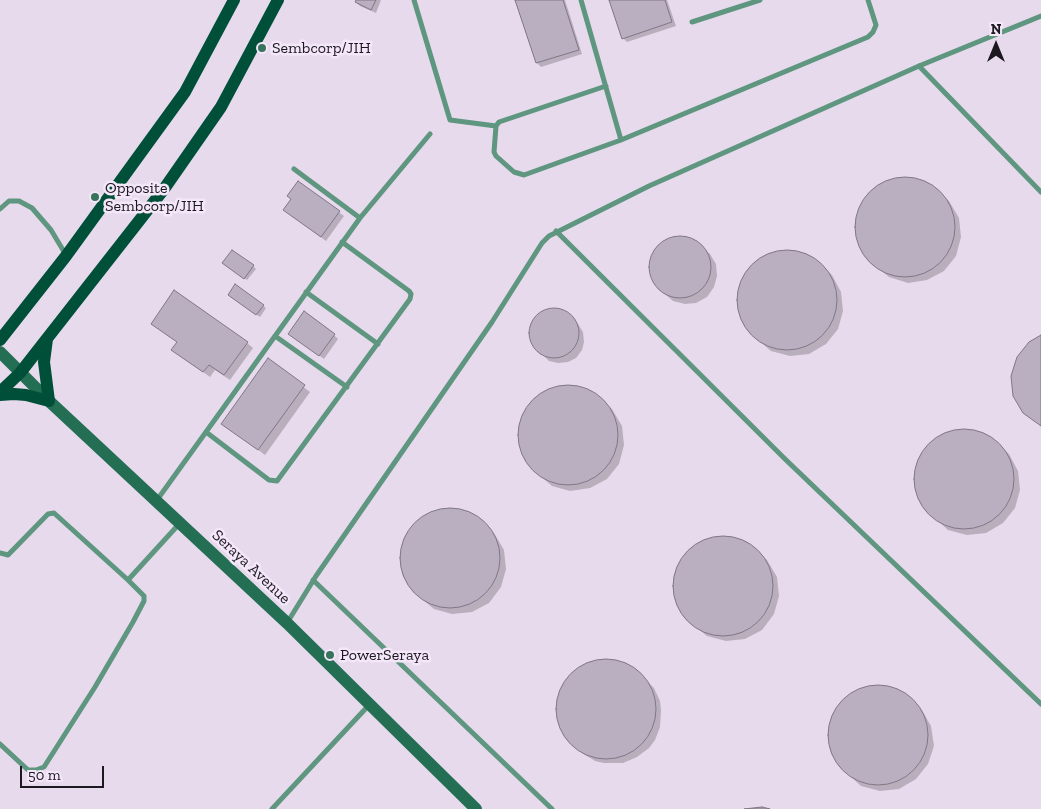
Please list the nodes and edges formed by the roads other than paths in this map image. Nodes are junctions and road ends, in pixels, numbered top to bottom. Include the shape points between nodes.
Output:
1 (234, 0) edge
2 (278, 0) edge
3 (414, 0) edge
4 (581, 0) edge
5 (760, 0) edge
6 (868, 0) edge
7 (1041, 16) edge
8 (692, 22) dead end
9 (919, 66) junction
10 (606, 86) junction
11 (496, 126) junction
12 (430, 134) dead end
13 (621, 140) junction
14 (294, 169) dead end
15 (1041, 192) edge
16 (0, 209) edge
17 (360, 218) junction
18 (556, 231) junction
19 (342, 242) junction
20 (66, 256) junction
21 (306, 292) junction
22 (275, 336) junction
23 (47, 339) junction
24 (0, 340) edge
25 (378, 344) junction
26 (0, 352) edge
27 (20, 373) junction
28 (347, 387) junction
29 (0, 394) edge
30 (49, 401) junction
31 (206, 432) junction
32 (156, 501) junction
33 (180, 523) junction
34 (0, 553) edge
35 (128, 580) junction
36 (314, 580) junction
37 (287, 623) junction
38 (369, 704) junction
39 (1041, 704) edge
40 (0, 744) edge
41 (272, 809) edge
42 (476, 809) edge
43 (552, 809) edge

1 - 20 main road via 185,92
2 - 23 main road via 221,107 164,190
3 - 11 lane via 450,120
4 - 10 lane
5 - 8 lane
6 - 13 lane via 876,25 868,36
7 - 9 lane
9 - 15 lane
9 - 18 lane
10 - 11 lane via 502,120
10 - 13 lane
11 - 13 lane via 496,156 514,172 524,175
12 - 17 lane
14 - 17 lane
16 - 20 lane via 9,201 19,201 32,208 51,230
17 - 19 lane
18 - 36 lane via 542,243 492,322
18 - 39 lane via 785,459
19 - 21 lane
19 - 25 lane via 411,294
20 - 24 main road
21 - 22 lane
21 - 25 lane
22 - 28 lane
22 - 31 lane
23 - 27 main road
23 - 30 main road via 44,362
25 - 28 lane
26 - 27 street, Seraya Avenue
27 - 29 main road
27 - 30 street, Seraya Avenue
28 - 31 lane via 275,482
29 - 30 main road via 20,394
30 - 32 street, Seraya Avenue
31 - 32 lane
32 - 33 street, Seraya Avenue
33 - 35 lane
33 - 37 street, Seraya Avenue
34 - 35 lane via 8,555 48,514 54,513
35 - 40 lane via 142,594 144,601 96,687 44,767 28,770
36 - 37 lane
36 - 43 lane
37 - 38 street, Seraya Avenue
38 - 41 lane
38 - 42 street, Seraya Avenue

